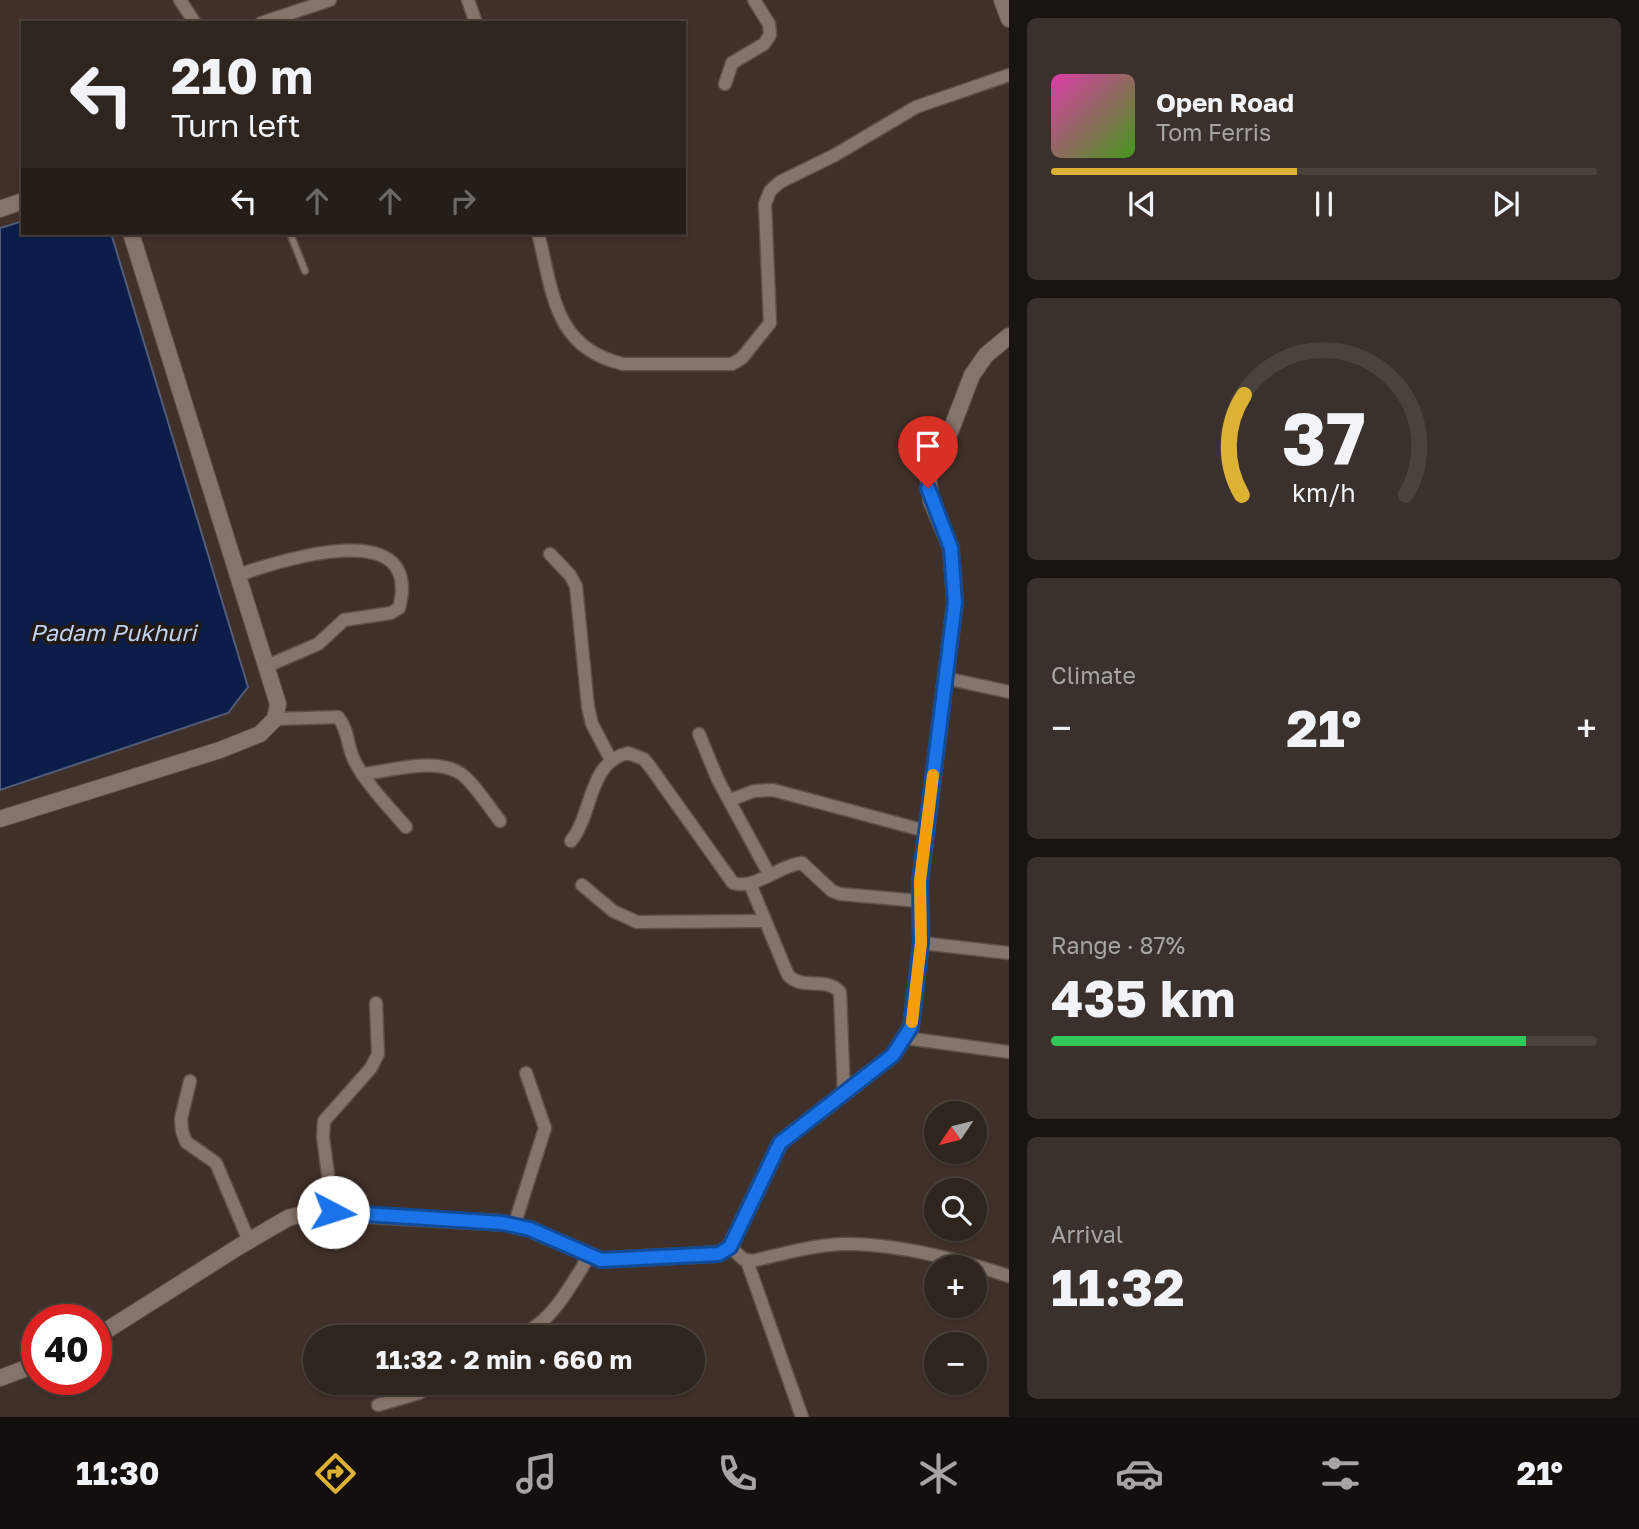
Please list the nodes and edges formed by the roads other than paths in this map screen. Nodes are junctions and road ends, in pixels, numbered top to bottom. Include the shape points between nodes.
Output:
1 (180, 0) edge
2 (331, 0) edge
3 (468, 0) edge
4 (754, 0) edge
5 (1002, 0) edge
6 (1009, 19) edge
7 (194, 21) edge
8 (267, 21) edge
9 (474, 21) edge
10 (1009, 75) edge
11 (725, 84) dead end
12 (21, 202) edge
13 (0, 209) edge
14 (132, 235) edge
15 (291, 235) edge
16 (538, 235) edge
17 (304, 271) dead end
18 (1009, 336) edge
19 (550, 554) dead end
20 (238, 576) junction
21 (267, 666) junction
22 (945, 678) junction
23 (1009, 692) edge
24 (275, 719) junction
25 (699, 734) dead end
26 (611, 760) junction
27 (362, 774) junction
28 (730, 800) junction
29 (0, 819) edge
30 (500, 821) dead end
31 (405, 827) dead end
32 (926, 831) junction
33 (571, 841) dead end
34 (769, 874) junction
35 (750, 884) junction
36 (582, 885) dead end
37 (919, 901) junction
38 (765, 921) junction
39 (921, 943) junction
40 (1009, 953) edge
41 (376, 1003) dead end
42 (906, 1038) junction
43 (1009, 1052) edge
44 (526, 1073) dead end
45 (190, 1081) dead end
46 (844, 1094) junction
47 (333, 1212) junction
48 (513, 1226) junction
49 (249, 1241) junction
50 (730, 1247) junction
51 (589, 1256) junction
52 (747, 1261) junction
53 (1009, 1276) edge
54 (536, 1325) edge
55 (112, 1327) edge
56 (21, 1370) edge
57 (0, 1378) edge
58 (415, 1395) edge
59 (378, 1405) dead end
60 (802, 1417) edge

1 - 7 street
2 - 8 street
3 - 9 street
4 - 11 street via 769,24 770,36 732,63
5 - 6 street
10 - 16 street via 916,107 770,191 765,204 770,323 732,364 623,364 579,345 560,321
12 - 13 street
14 - 20 street
15 - 17 lane
18 - 22 street via 986,355 972,375 928,476 931,501 951,548 955,581
19 - 26 street via 576,586 588,707
20 - 21 street
20 - 21 street via 308,555 355,550 388,557 400,574 399,608 344,620 318,643
21 - 24 street via 278,704
22 - 23 street
22 - 32 street
24 - 27 street via 338,717
24 - 29 street via 260,734 220,750
25 - 28 street
26 - 33 street via 596,781 583,824
26 - 35 street via 628,753 644,759 726,877 742,886
27 - 30 street via 439,766 452,769 466,778
27 - 31 street
28 - 32 street via 773,790
28 - 34 street
32 - 37 street
34 - 35 street
34 - 37 street via 802,863 840,894
35 - 38 street
36 - 38 street via 613,911 637,922
37 - 39 street
38 - 46 street via 793,981 829,984 840,992
39 - 40 street
39 - 42 street via 918,986
41 - 47 street via 378,1054 324,1122
42 - 43 street
42 - 46 street via 893,1055
44 - 48 street via 545,1128
45 - 49 street via 181,1119 186,1142 216,1163
46 - 50 street via 780,1143
47 - 48 street
47 - 49 street via 296,1215
48 - 51 street
49 - 55 street
50 - 51 street via 719,1254 608,1260
50 - 52 street
51 - 54 street via 559,1303
52 - 53 street via 843,1244 942,1258
52 - 60 street
56 - 57 street
58 - 59 street

